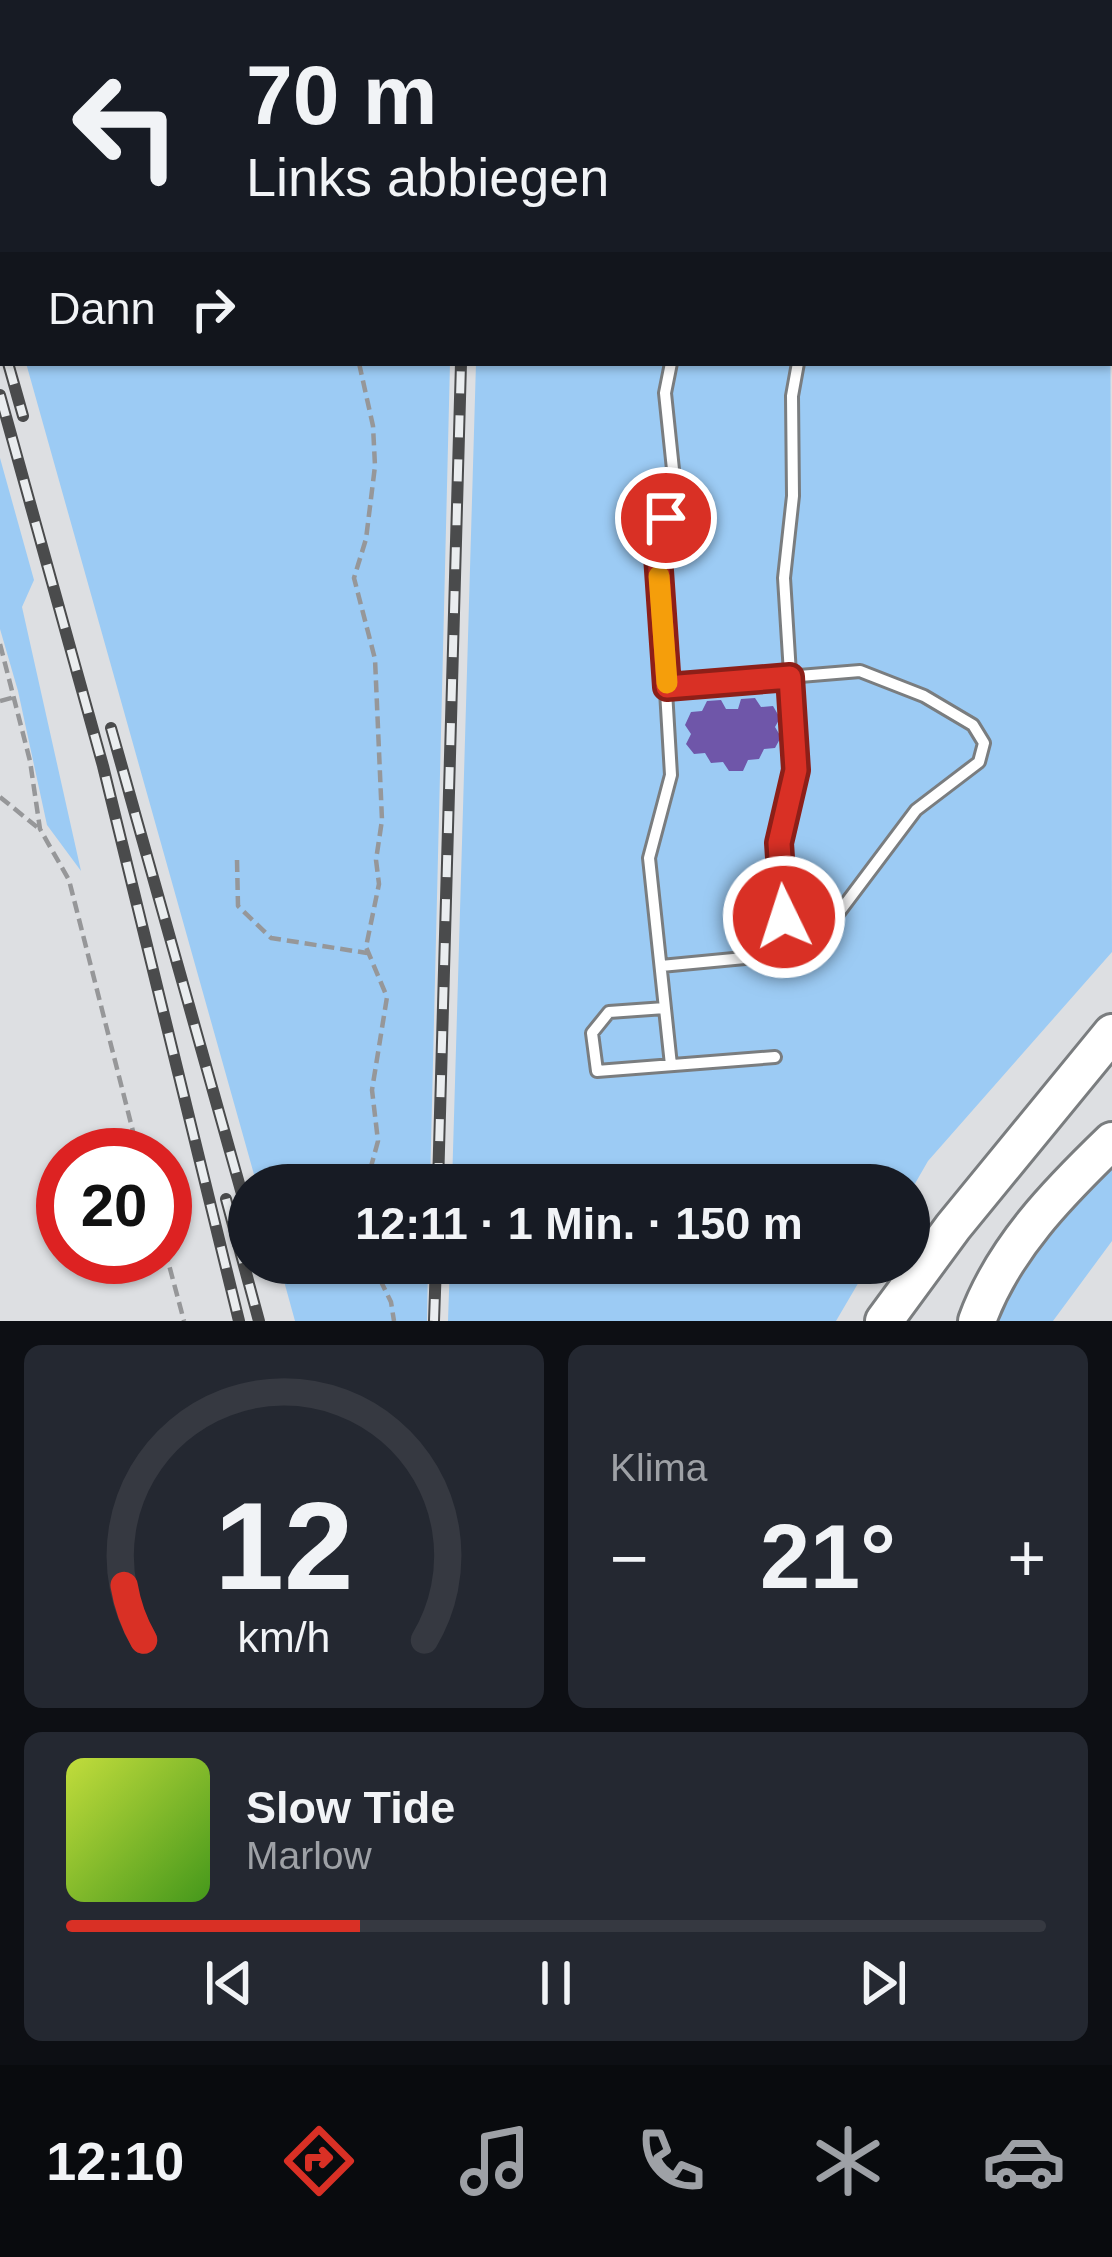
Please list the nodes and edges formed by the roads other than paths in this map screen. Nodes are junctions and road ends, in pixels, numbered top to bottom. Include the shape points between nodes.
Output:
1 (670, 366) edge
2 (797, 366) edge
3 (790, 677) junction
4 (667, 687) junction
5 (786, 954) junction
6 (661, 966) junction
7 (665, 1008) junction
8 (1112, 1033) edge
9 (776, 1057) dead end
10 (671, 1065) junction
11 (1112, 1141) edge
12 (884, 1321) edge
13 (976, 1321) edge

1 - 4 lane via 665,393 674,479 658,556
2 - 3 lane via 784,578
3 - 4 lane
3 - 5 lane via 796,770 779,843
3 - 5 lane via 860,671 974,725 984,743 979,762 916,810 822,934
4 - 6 lane via 671,775 650,858
5 - 6 lane
6 - 7 lane
7 - 10 lane
7 - 10 lane via 609,1012 592,1033 597,1071
8 - 12 highway
9 - 10 lane
11 - 13 highway via 1008,1258

